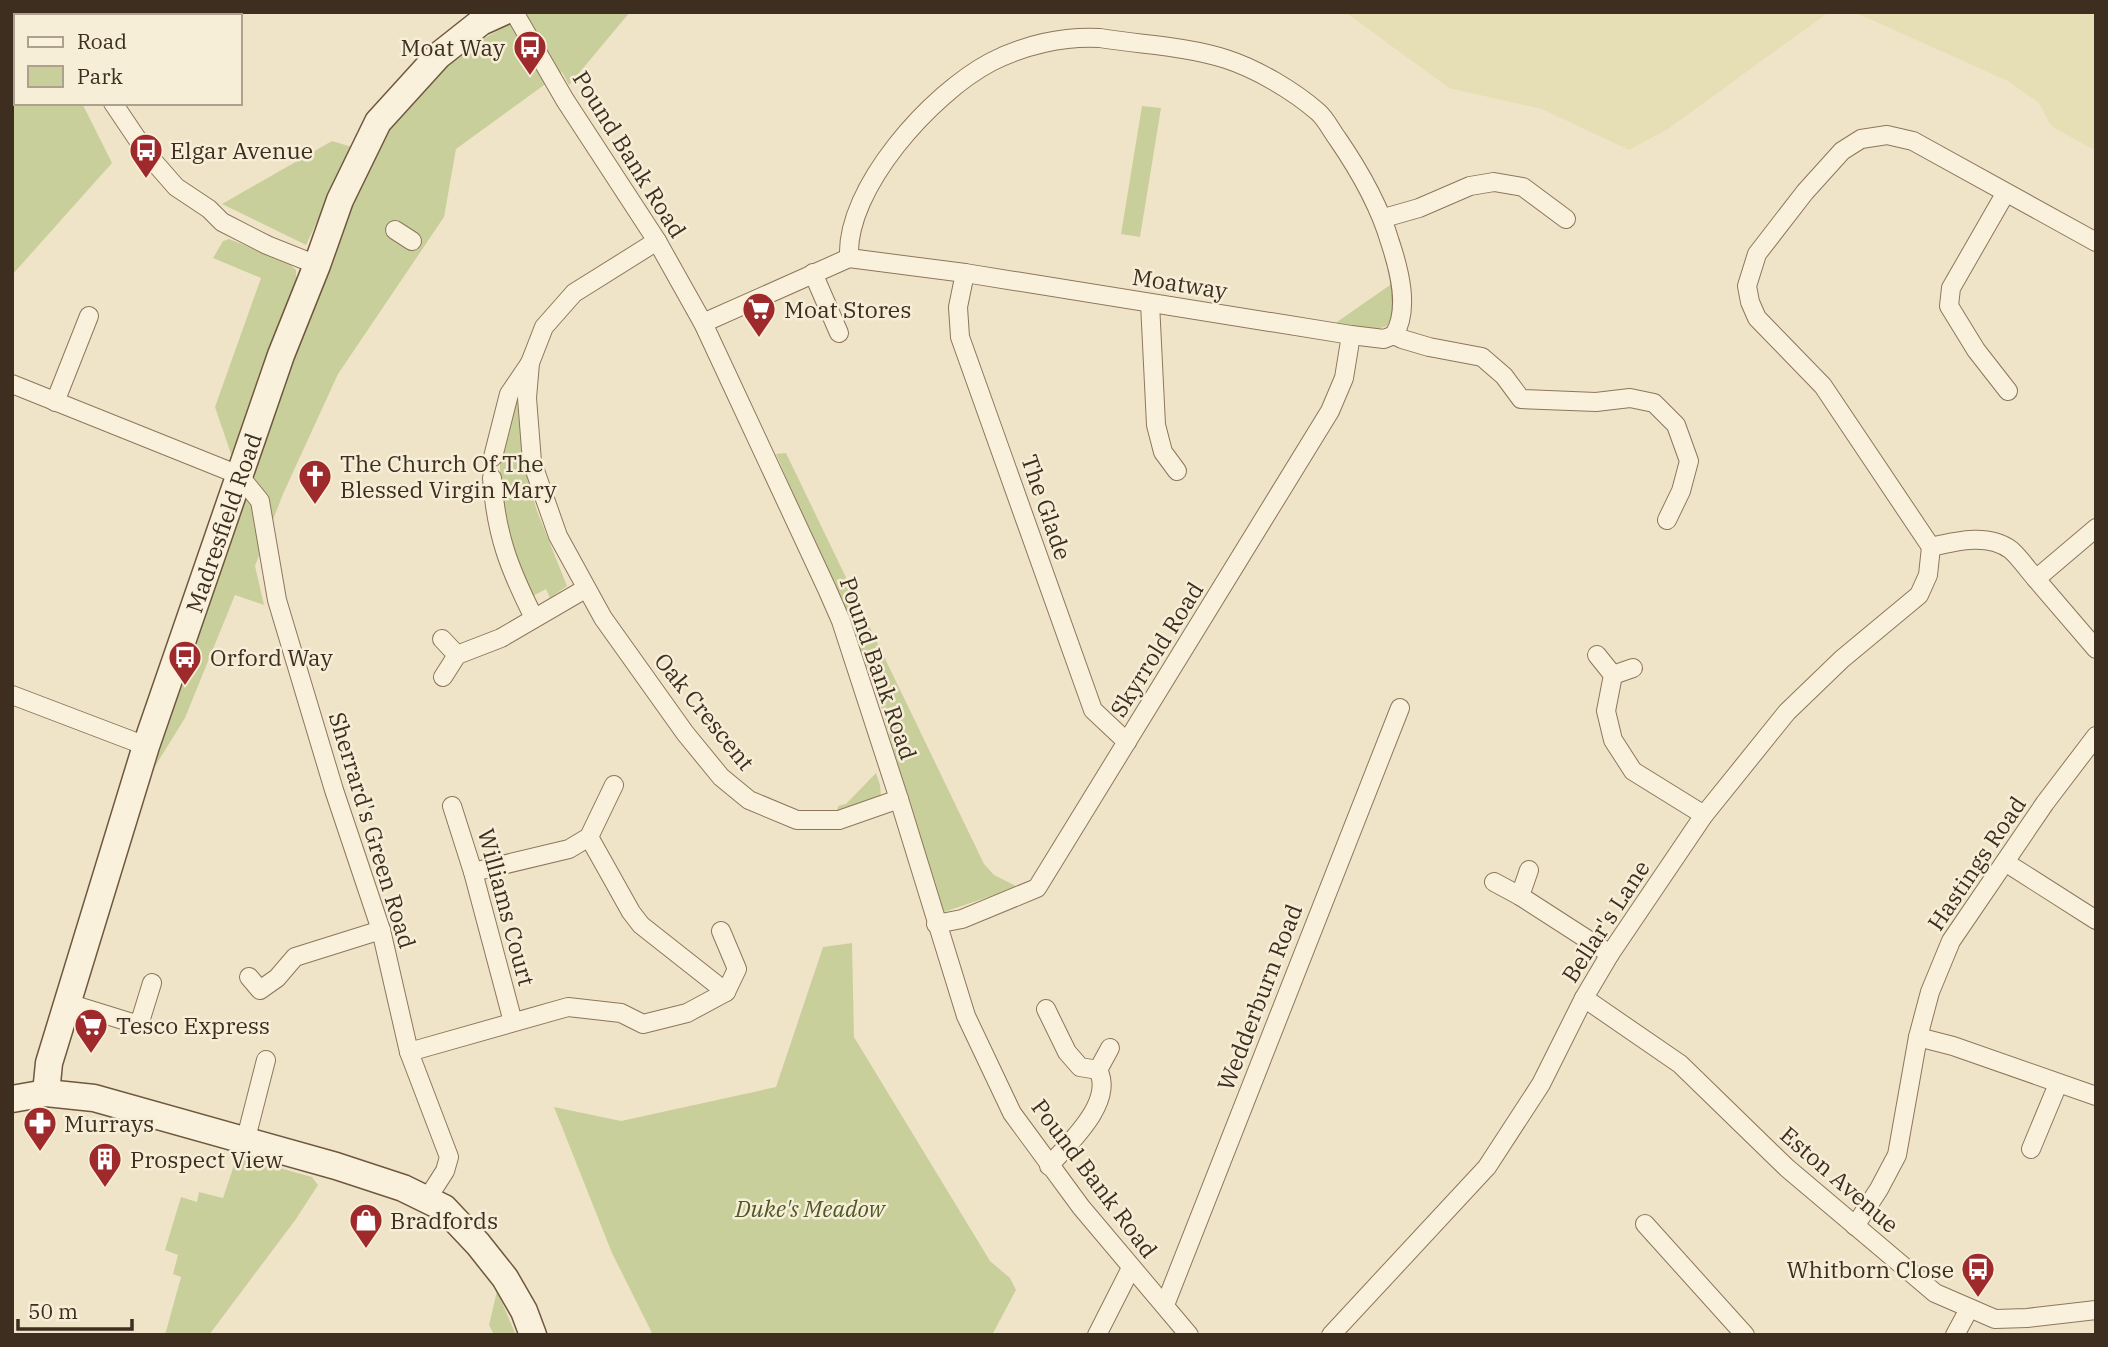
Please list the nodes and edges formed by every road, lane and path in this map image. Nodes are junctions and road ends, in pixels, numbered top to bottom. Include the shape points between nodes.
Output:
1 (503, 12) edge
2 (514, 12) edge
3 (115, 105) edge
4 (2005, 194) junction
5 (1384, 218) junction
6 (1566, 219) dead end
7 (395, 230) dead end
8 (412, 241) dead end
9 (657, 241) junction
10 (2096, 242) edge
11 (849, 258) junction
12 (317, 265) junction
13 (965, 272) junction
14 (813, 273) junction
15 (1150, 303) junction
16 (89, 316) dead end
17 (703, 323) junction
18 (839, 333) dead end
19 (1351, 335) junction
20 (1394, 335) junction
21 (530, 362) junction
22 (12, 384) edge
23 (2008, 391) dead end
24 (55, 402) junction
25 (493, 457) dead end
26 (1177, 471) dead end
27 (239, 475) junction
28 (492, 478) dead end
29 (1667, 520) dead end
30 (2096, 528) edge
31 (1931, 547) junction
32 (2036, 579) junction
33 (585, 589) junction
34 (534, 618) junction
35 (442, 639) dead end
36 (2096, 649) edge
37 (457, 655) junction
38 (1597, 655) dead end
39 (1633, 668) dead end
40 (1613, 675) junction
41 (443, 677) dead end
42 (12, 695) edge
43 (1399, 708) dead end
44 (2096, 736) edge
45 (1127, 742) junction
46 (146, 746) junction
47 (614, 785) dead end
48 (899, 799) junction
49 (453, 806) dead end
50 (1704, 815) junction
51 (589, 837) junction
52 (2005, 862) junction
53 (1529, 870) dead end
54 (474, 872) junction
55 (1494, 882) dead end
56 (1520, 896) junction
57 (2096, 920) edge
58 (936, 924) junction
59 (381, 930) junction
60 (721, 931) dead end
61 (1610, 954) junction
62 (249, 977) dead end
63 (152, 983) dead end
64 (726, 992) junction
65 (1584, 998) junction
66 (68, 1003) junction
67 (1046, 1009) dead end
68 (513, 1022) junction
69 (1918, 1037) junction
70 (1110, 1048) dead end
71 (409, 1052) junction
72 (266, 1060) dead end
73 (1098, 1070) junction
74 (2058, 1084) junction
75 (46, 1093) junction
76 (2096, 1096) edge
77 (12, 1099) edge
78 (245, 1142) junction
79 (2031, 1149) dead end
80 (1049, 1166) junction
81 (428, 1199) junction
82 (1645, 1224) dead end
83 (1855, 1226) junction
84 (1131, 1268) junction
85 (1165, 1305) junction
86 (1969, 1309) junction
87 (2096, 1310) edge
88 (533, 1335) edge
89 (1097, 1335) edge
90 (1189, 1335) edge
91 (1331, 1335) edge
92 (1745, 1335) edge
93 (1955, 1335) edge

1 - 12 street, Madresfield Road via 481,22 438,56 378,122 340,200
2 - 9 street, Pound Bank Road
3 - 12 street via 176,187 222,222
4 - 10 street
4 - 23 street via 1951,288 1949,306
4 - 31 street via 1913,141 1887,135 1861,139 1842,151 1805,192 1757,254 1747,286 1757,318 1823,386
5 - 6 street via 1470,186 1494,182 1523,187
5 - 11 street via 1320,113 1268,77 1227,59 1087,37 1040,44 990,63 937,101 879,168 848,242
5 - 20 street via 1397,262 1402,310
7 - 8 street
9 - 17 street, Pound Bank Road
9 - 21 street, Oak Crescent via 574,293 544,327
11 - 13 street, Moatway
11 - 14 street, Moatway
12 - 27 street, Madresfield Road
13 - 15 street, Moatway
13 - 45 street, The Glade via 958,307 960,337 1093,710
14 - 17 street, Moatway
14 - 18 street
15 - 19 street, Moatway
15 - 26 street via 1156,425 1163,452
16 - 24 street
17 - 48 street, Pound Bank Road via 841,621
19 - 20 street, Moatway via 1384,339
19 - 45 street, Skyrrold Road via 1344,378 1330,411
20 - 29 street, Moatway via 1482,357 1521,398 1596,402 1630,398 1654,403 1676,425 1689,461
21 - 25 street, Oak Crescent via 509,394
21 - 33 street, Oak Crescent via 527,398 532,462 558,536
22 - 24 street
24 - 27 street
27 - 46 street, Madresfield Road
27 - 59 street, Sherrard's Green Road via 260,501 277,600
28 - 34 street via 508,564
30 - 32 street
31 - 32 street via 1956,541 1998,542
31 - 50 street, Bellar's Lane via 1928,575 1919,595 1787,712
32 - 36 street
33 - 34 street
33 - 48 street, Oak Crescent via 685,733 721,777 749,800 797,820 839,820
34 - 37 street via 501,638
35 - 37 street
37 - 41 street
38 - 40 street
39 - 40 street
40 - 50 street via 1606,711 1613,740 1633,771
42 - 46 street
43 - 85 street, Wedderburn Road
44 - 52 street, Hastings Road
45 - 58 street, Skyrrold Road via 1037,888 962,919
46 - 66 street, Madresfield Road
47 - 51 street
48 - 58 street, Pound Bank Road
49 - 54 street, Williams Court
50 - 61 street, Bellar's Lane
51 - 54 street via 569,849
51 - 64 street via 641,925
52 - 57 street
52 - 69 street, Hastings Road via 1951,941
53 - 56 street
54 - 68 street, Williams Court
55 - 56 street
56 - 61 street
58 - 80 street, Pound Bank Road via 965,1016 1012,1113
59 - 62 street via 295,957 278,978 260,990
59 - 71 street, Sherrard's Green Road
60 - 64 street via 737,969
61 - 65 street, Bellar's Lane
63 - 66 street via 139,1025
64 - 68 street via 687,1013 643,1024 621,1013 569,1007
65 - 83 street, Eston Avenue via 1680,1064 1787,1168
65 - 91 street, Bellar's Lane via 1541,1084 1487,1167
66 - 75 street, Madresfield Road via 49,1063
67 - 73 street via 1067,1052 1080,1067
68 - 71 street
69 - 74 street
69 - 83 street, Hastings Road via 1897,1155
70 - 73 street
71 - 81 street, Sherrard's Green Road via 449,1157
72 - 78 street
73 - 80 street via 1102,1094 1086,1125
74 - 76 street
74 - 79 street
75 - 77 street
75 - 78 street via 94,1098
78 - 81 street via 362,1174
80 - 84 street, Pound Bank Road
81 - 88 street via 458,1222 505,1278
82 - 92 street
83 - 86 street, Eston Avenue via 1936,1293
84 - 85 street, Pound Bank Road
84 - 89 street
85 - 90 street, Pound Bank Road
86 - 87 street, Eston Avenue via 1995,1319
86 - 93 street

